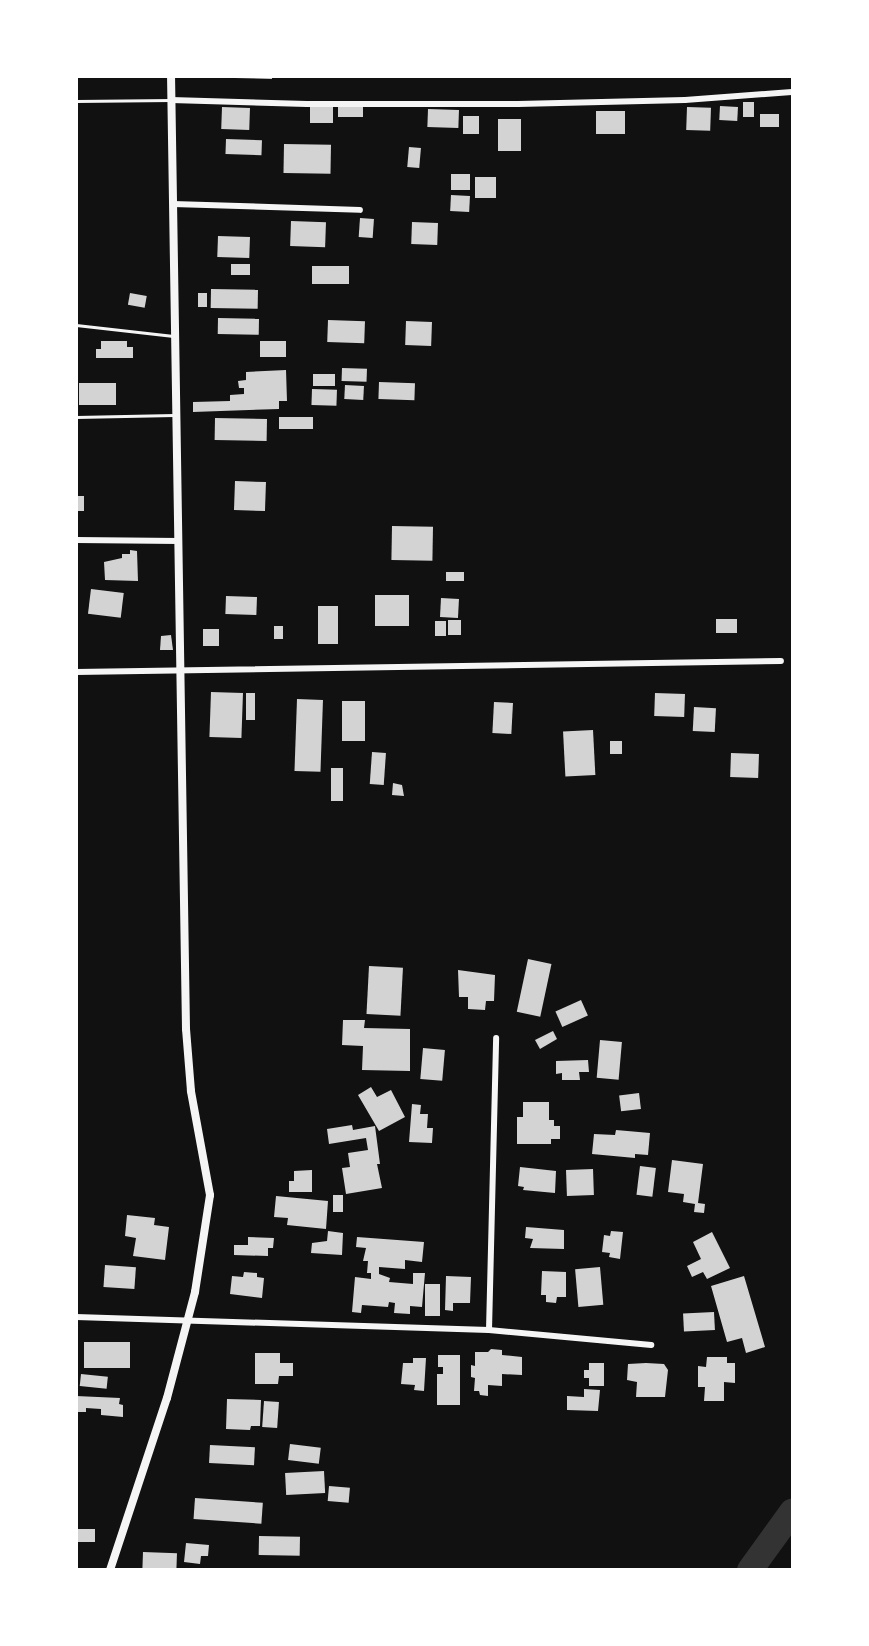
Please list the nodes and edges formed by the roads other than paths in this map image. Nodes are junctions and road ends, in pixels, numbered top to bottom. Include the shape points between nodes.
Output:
1 (171, 76) edge
2 (792, 92) edge
3 (171, 100) junction
4 (76, 101) edge
5 (174, 204) junction
6 (360, 210) dead end
7 (76, 326) edge
8 (176, 336) junction
9 (177, 415) junction
10 (76, 417) edge
11 (76, 540) edge
12 (179, 541) junction
13 (781, 661) dead end
14 (76, 672) edge
15 (181, 672) junction
16 (496, 1038) dead end
17 (76, 1317) edge
18 (187, 1320) junction
19 (489, 1330) junction
20 (651, 1345) dead end
21 (110, 1569) edge

1 - 3 street
2 - 3 street via 685,100 518,104
3 - 4 lane
3 - 5 street
5 - 6 street
5 - 8 street
7 - 8 lane
8 - 9 street
9 - 10 lane
9 - 12 street
11 - 12 street
12 - 15 street
13 - 15 street
14 - 15 street
15 - 18 street via 186,1029 192,1092 210,1195
16 - 19 street
17 - 18 street
18 - 19 street
18 - 21 street via 167,1398
19 - 20 street

